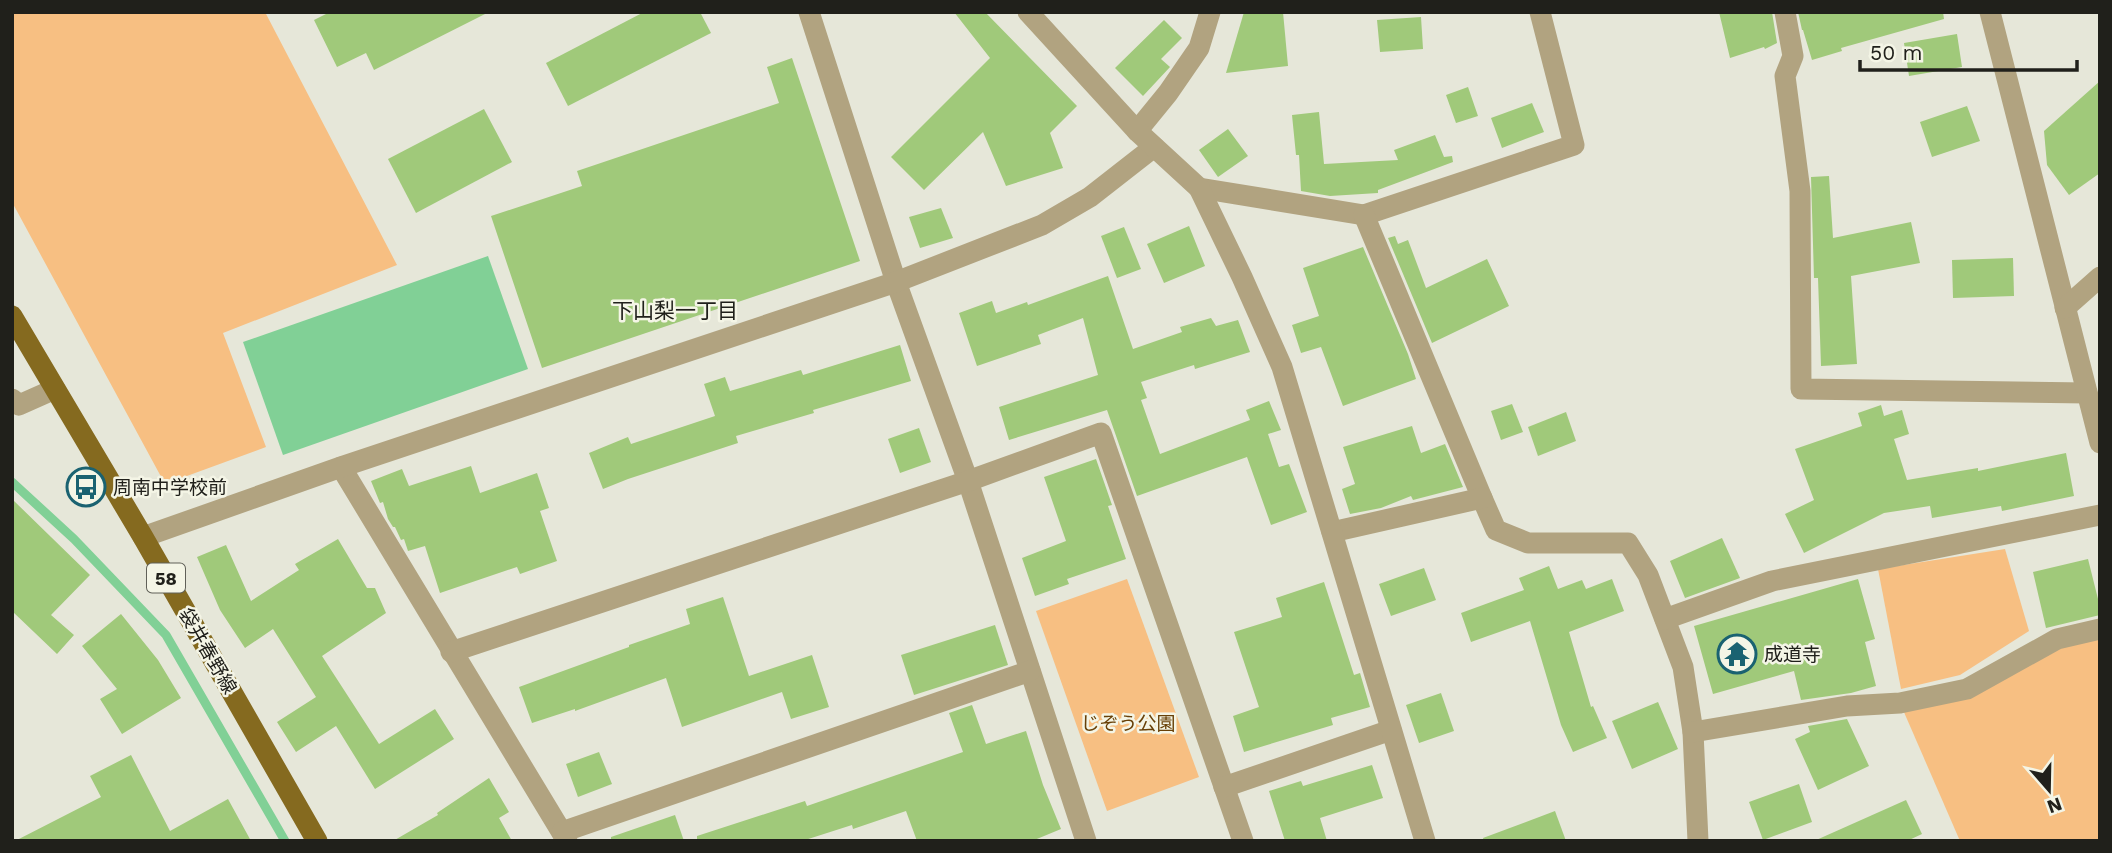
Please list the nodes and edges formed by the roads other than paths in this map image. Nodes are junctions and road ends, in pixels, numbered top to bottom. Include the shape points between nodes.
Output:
1 (809, 12) edge
2 (1028, 12) edge
3 (1210, 12) edge
4 (1540, 12) edge
5 (1785, 12) edge
6 (1990, 12) edge
7 (1137, 131) junction
8 (1154, 148) junction
9 (1199, 188) junction
10 (1364, 215) junction
11 (2100, 277) edge
12 (896, 282) junction
13 (2065, 308) junction
14 (12, 316) edge
15 (55, 389) junction
16 (2087, 393) junction
17 (12, 400) edge
18 (2100, 443) edge
19 (341, 467) junction
20 (968, 481) junction
21 (1482, 498) junction
22 (2100, 515) edge
23 (1332, 532) junction
24 (142, 537) junction
25 (1665, 619) junction
26 (2100, 629) edge
27 (451, 652) junction
28 (1030, 671) junction
29 (1391, 730) junction
30 (1693, 732) junction
31 (1224, 787) junction
32 (564, 836) edge
33 (317, 841) edge
34 (1086, 841) edge
35 (1243, 841) edge
36 (1424, 841) edge
37 (1698, 841) edge

1 - 12 street
2 - 7 street
3 - 7 street via 1199,48
4 - 10 street via 1574,145
5 - 16 street via 1793,56 1785,76 1800,191 1801,389
6 - 13 street
7 - 8 street
8 - 9 street
8 - 12 street via 1090,197 1042,225
9 - 10 street
9 - 23 street via 1282,367
10 - 21 street
11 - 13 street
12 - 19 street
12 - 20 street
13 - 16 street
14 - 15 main road, 袋井春野線 / 58
15 - 17 street via 19,405
15 - 24 main road, 袋井春野線 / 58
16 - 18 street
19 - 24 street
19 - 27 street
20 - 27 street
20 - 28 street
20 - 31 street via 1101,433
21 - 23 street
21 - 25 street via 1496,530 1528,543 1628,543
22 - 25 street via 1772,581
23 - 29 street
24 - 33 main road, 袋井春野線 / 58
25 - 30 street via 1683,667
26 - 30 street via 2057,639 1967,689
27 - 32 street
28 - 32 street
28 - 34 street
29 - 31 street
29 - 36 street
30 - 37 street
31 - 35 street

